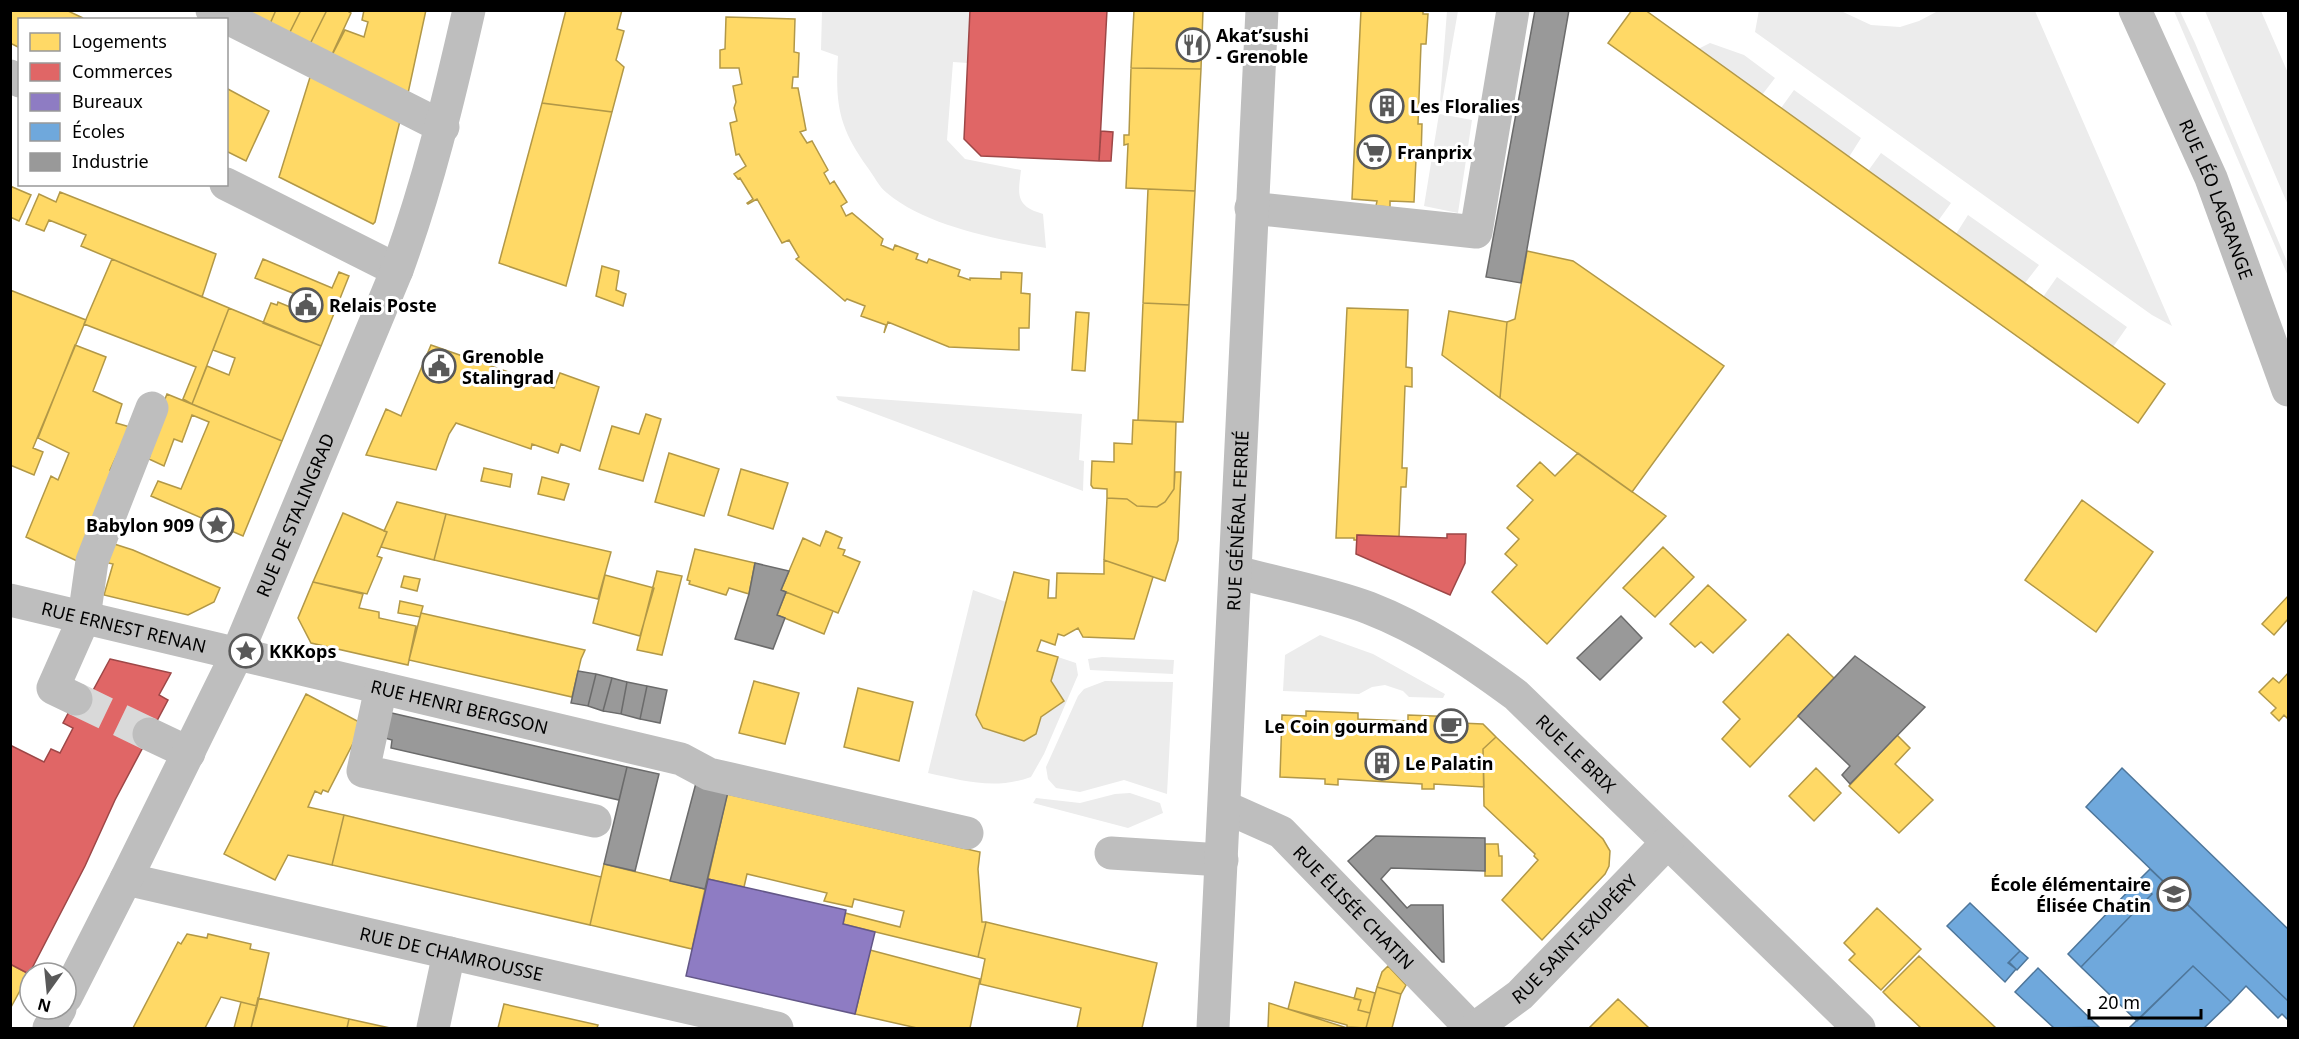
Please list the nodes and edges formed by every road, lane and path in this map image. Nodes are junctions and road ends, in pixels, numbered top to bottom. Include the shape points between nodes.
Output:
1 (212, 10) edge
2 (469, 10) edge
3 (1262, 10) edge
4 (1513, 10) edge
5 (2135, 10) edge
6 (228, 18) edge
7 (228, 18) edge
8 (443, 126) junction
9 (228, 185) edge
10 (1251, 208) junction
11 (397, 270) junction
12 (2289, 390) edge
13 (152, 408) dead end
14 (1236, 572) junction
15 (10, 600) edge
16 (84, 618) junction
17 (237, 654) junction
18 (381, 688) junction
19 (76, 699) tunnel mouth
20 (149, 734) tunnel mouth
21 (189, 753) junction
22 (1225, 807) junction
23 (595, 821) dead end
24 (967, 833) dead end
25 (1667, 843) junction
26 (1111, 853) dead end
27 (1222, 860) junction
28 (126, 879) junction
29 (449, 953) junction
30 (78, 973) edge
31 (1856, 1028) edge
32 (433, 1029) edge
33 (777, 1029) edge
34 (1213, 1029) edge
35 (1473, 1029) edge

1 - 7 street
2 - 8 street, RUE DE STALINGRAD
3 - 10 street, RUE GÉNÉRAL FERRIÉ
4 - 10 street via 1476,232
5 - 12 street, RUE LÉO LAGRANGE via 2211,178
6 - 8 street
8 - 11 street, RUE DE STALINGRAD
9 - 11 street
10 - 14 street, RUE GÉNÉRAL FERRIÉ
11 - 17 street, RUE DE STALINGRAD
13 - 16 street via 92,561
14 - 22 street, RUE GÉNÉRAL FERRIÉ
14 - 25 street, RUE LE BRIX via 1370,609 1425,634 1471,662 1516,695
15 - 16 street, RUE ERNEST RENAN
16 - 17 street, RUE ERNEST RENAN
16 - 19 street via 53,688
17 - 18 street, RUE HENRI BERGSON
17 - 21 street, RUE DE STALINGRAD
18 - 23 street via 363,771
18 - 24 street, RUE HENRI BERGSON via 681,759 709,774
20 - 21 street
21 - 28 street, RUE DE STALINGRAD
22 - 27 street, RUE GÉNÉRAL FERRIÉ
22 - 35 street, RUE ÉLISÉE CHATIN via 1281,832
25 - 31 street, RUE LE BRIX
25 - 35 street, RUE SAINT-EXUPÉRY via 1520,995
26 - 27 street
27 - 34 street, RUE GÉNÉRAL FERRIÉ
28 - 29 street, RUE DE CHAMROUSSE
28 - 30 street, RUE DE STALINGRAD
29 - 32 street
29 - 33 street, RUE DE CHAMROUSSE

